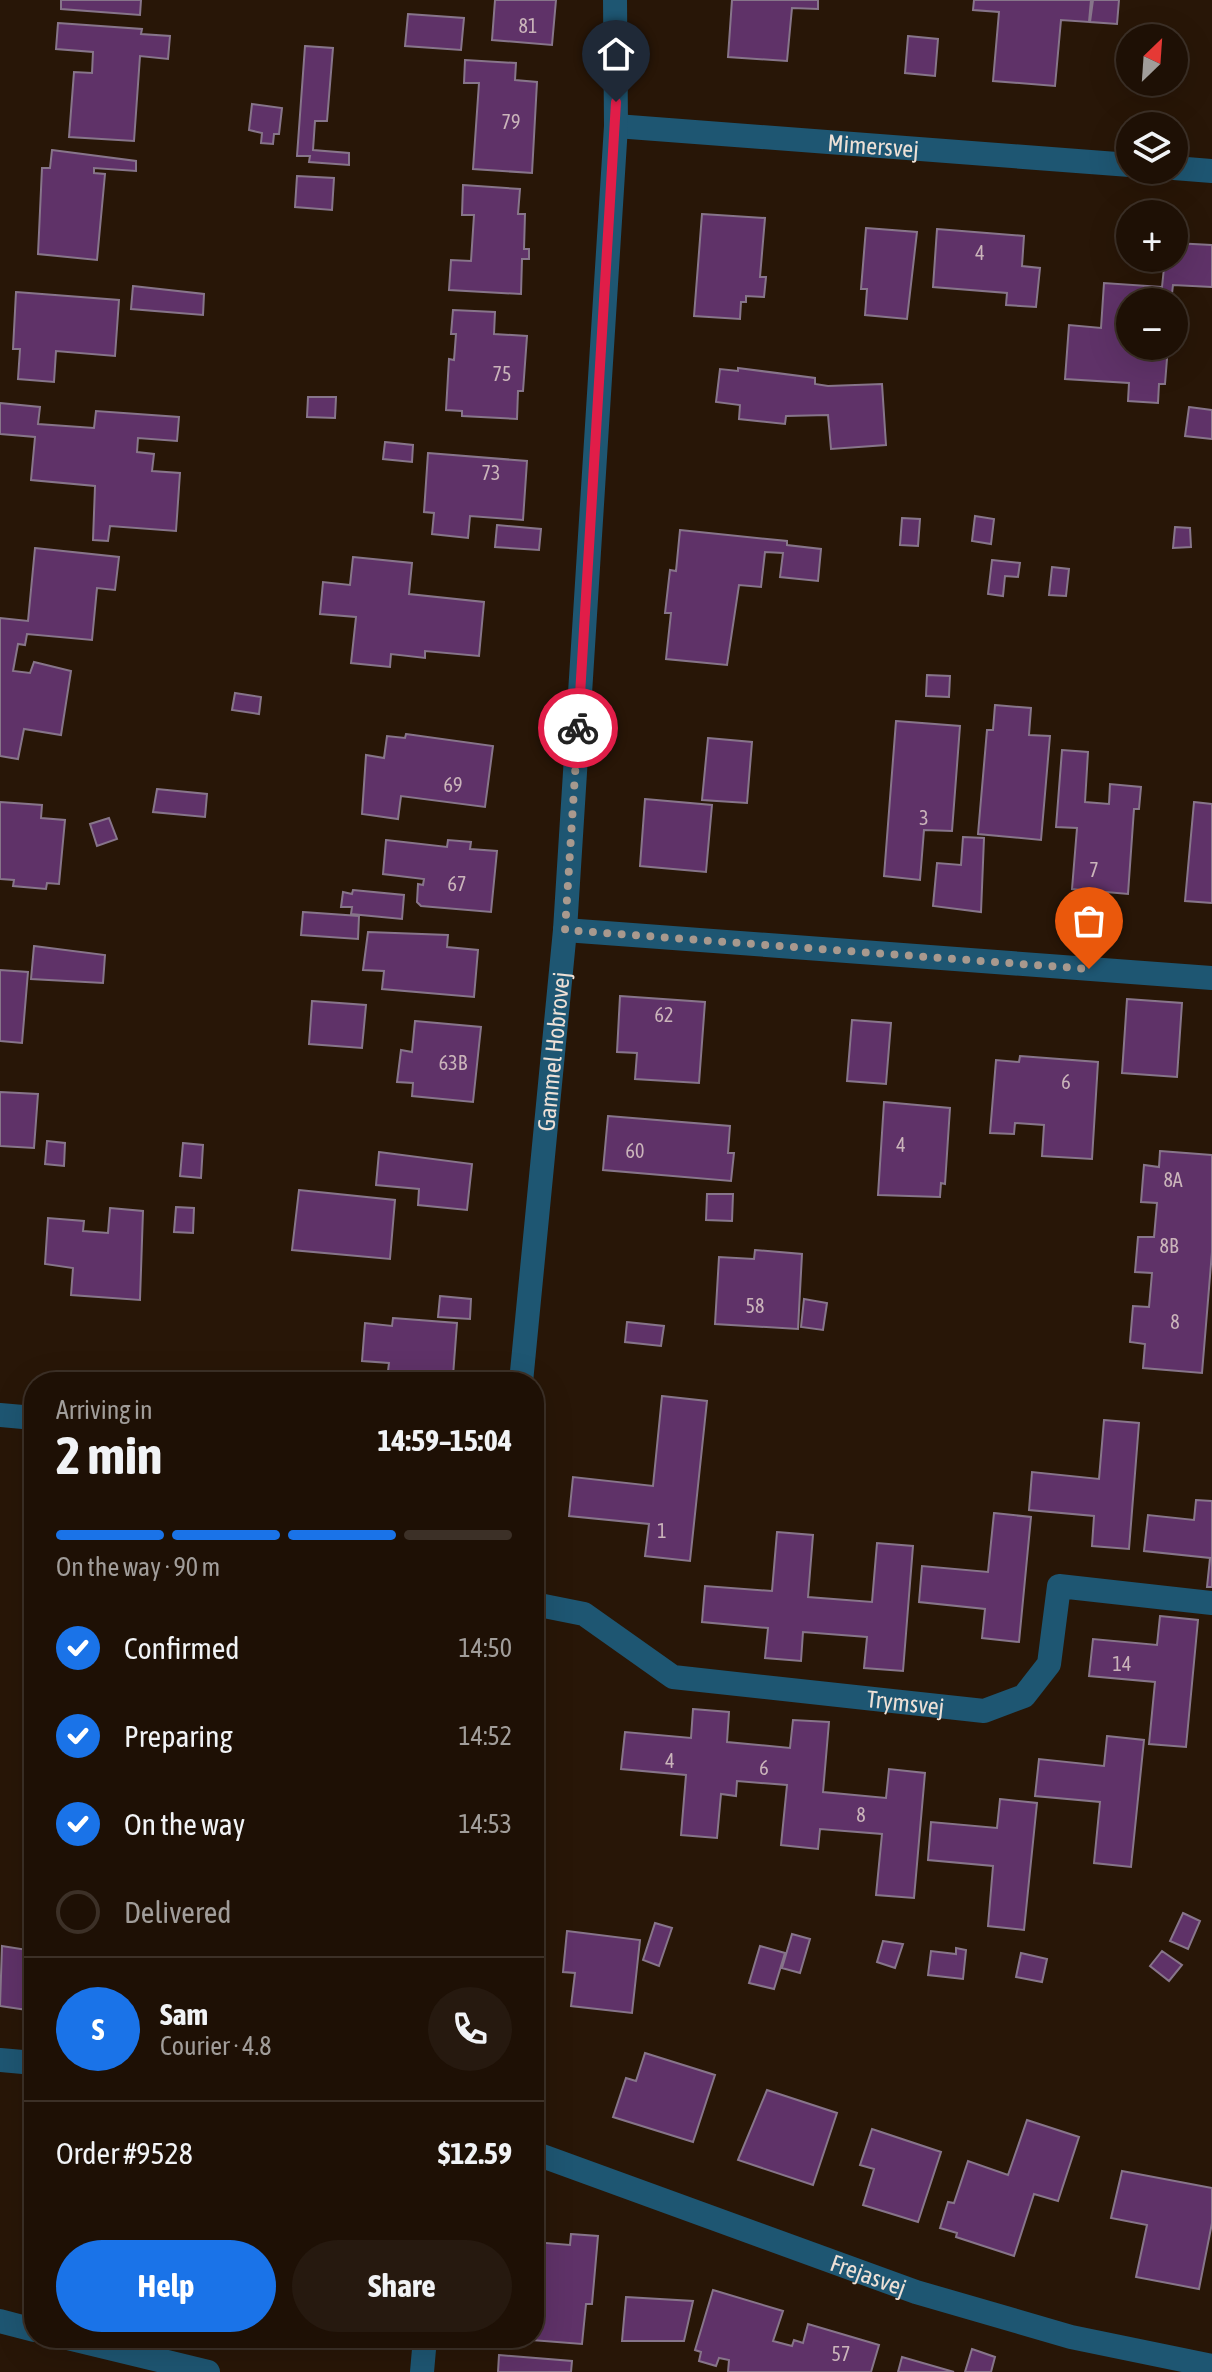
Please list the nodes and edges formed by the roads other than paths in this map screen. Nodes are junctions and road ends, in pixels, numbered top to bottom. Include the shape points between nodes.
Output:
1 (615, 0) edge
2 (616, 126) junction
3 (1116, 164) edge
4 (1188, 169) edge
5 (1212, 171) edge
6 (565, 930) junction
7 (1212, 978) edge
8 (522, 1372) edge
9 (0, 1415) edge
10 (24, 1417) edge
11 (1212, 1603) edge
12 (544, 1606) edge
13 (0, 2060) edge
14 (24, 2062) edge
15 (544, 2157) edge
16 (0, 2321) edge
17 (24, 2327) edge
18 (109, 2348) edge
19 (424, 2348) edge
20 (1212, 2366) edge
21 (208, 2372) edge
22 (422, 2372) edge

1 - 2 street, Gammel Hobrovej
2 - 3 street, Mimersvej
2 - 6 street, Gammel Hobrovej
4 - 5 street
6 - 7 street
6 - 8 street, Gammel Hobrovej
9 - 10 street
11 - 12 street, Trymsvej via 1059,1586 1049,1664 1024,1696 984,1711 673,1677 584,1614
13 - 14 street
15 - 20 street, Frejasvej via 916,2292 1071,2337
16 - 17 street
18 - 21 street
19 - 22 street

